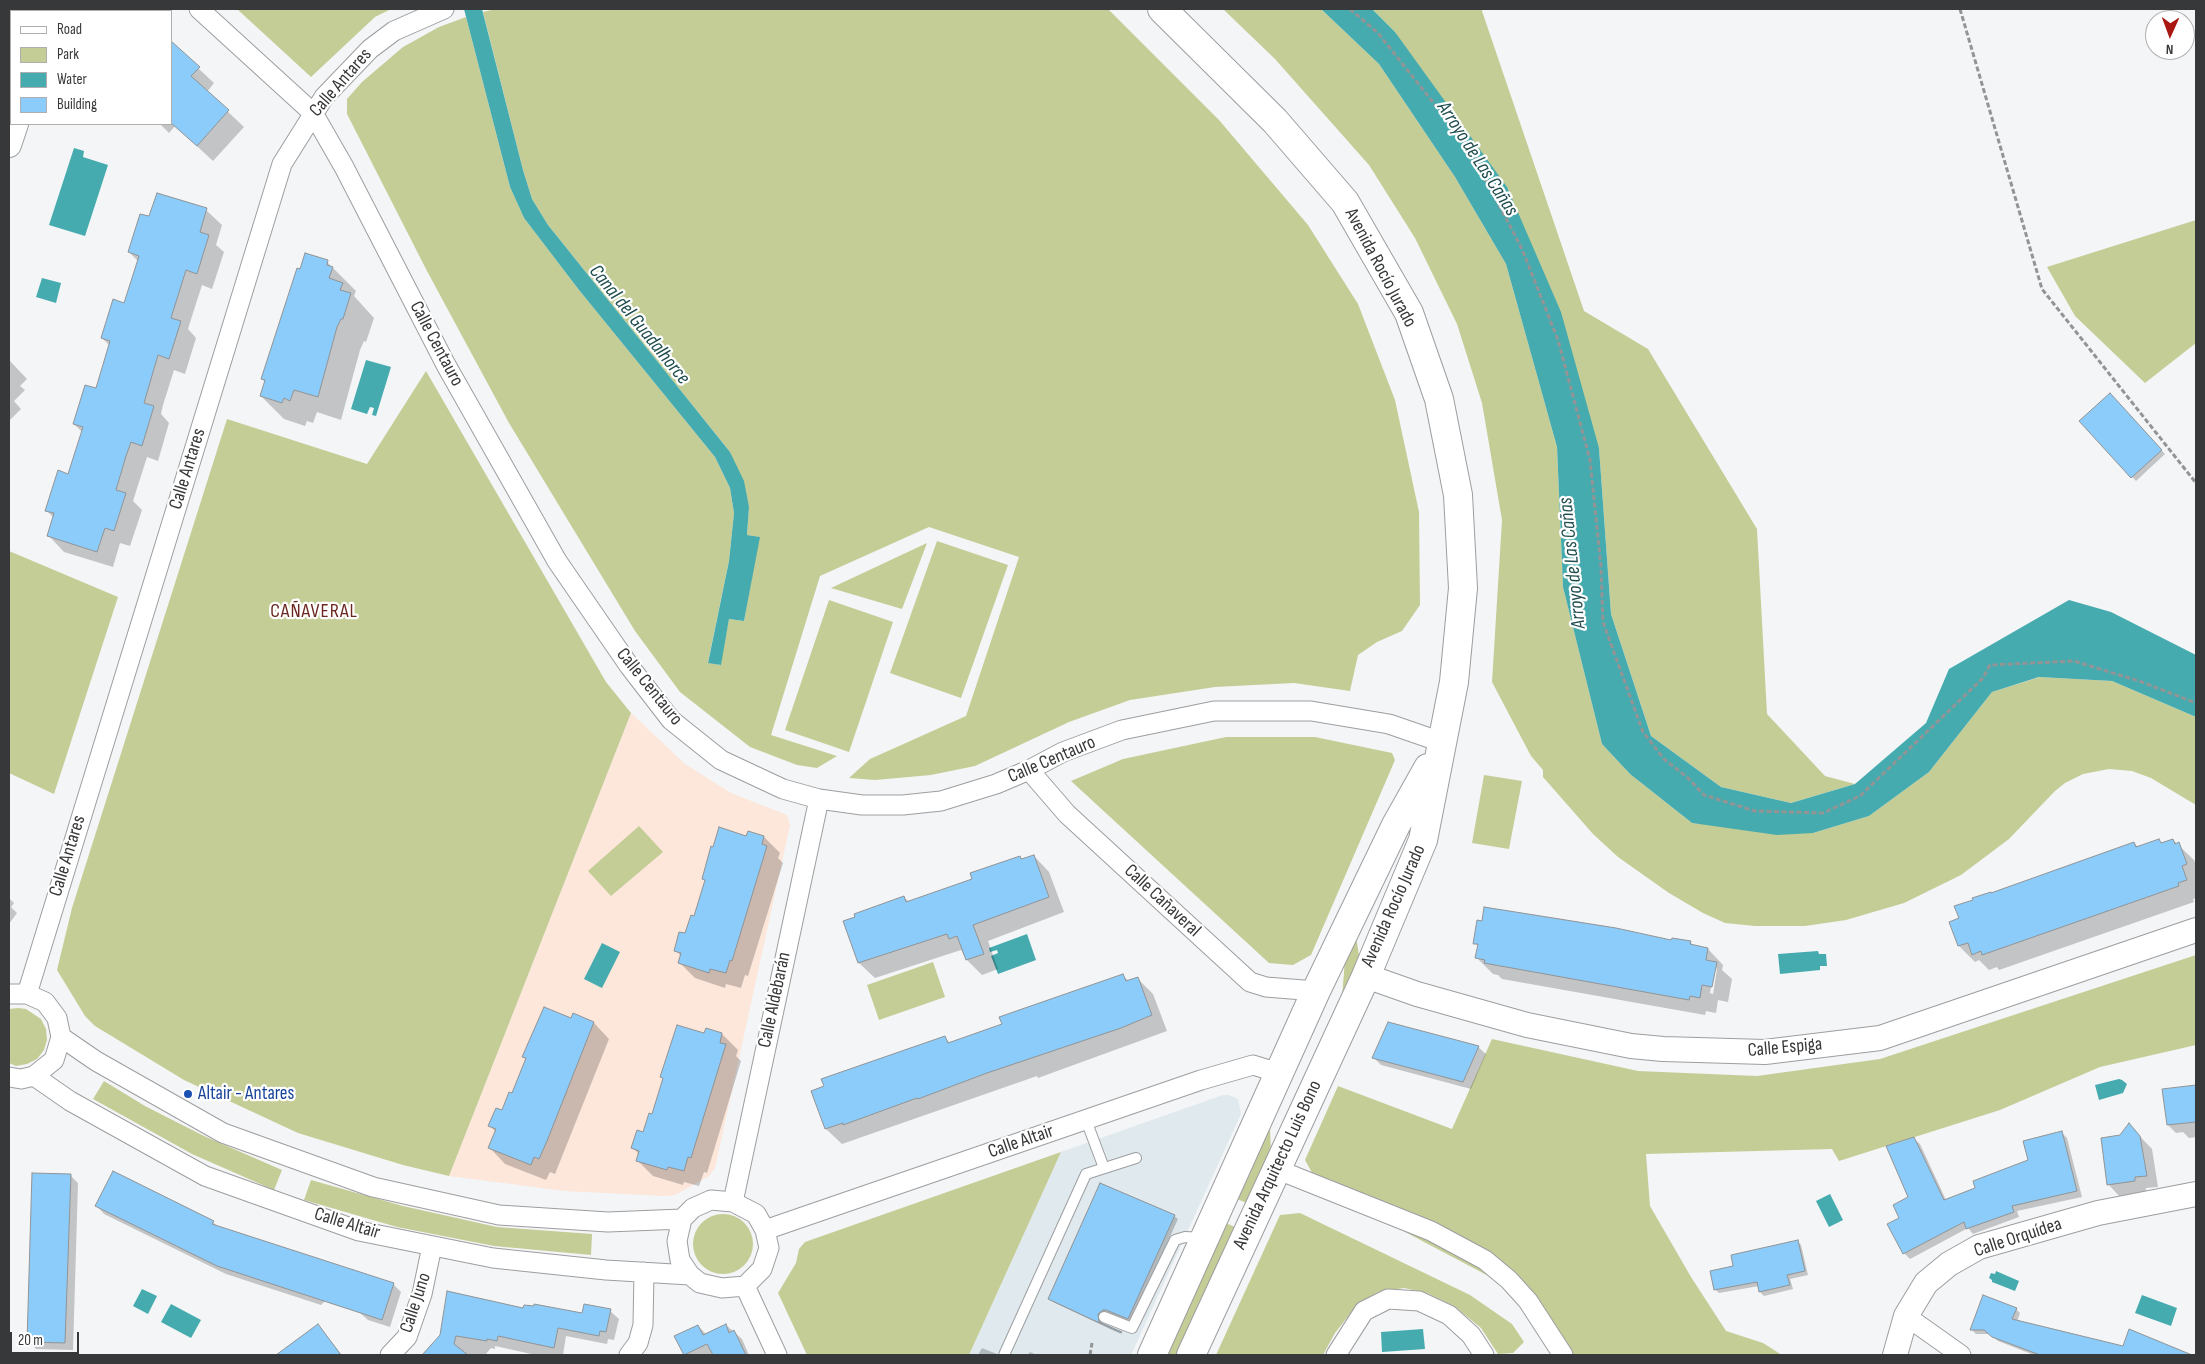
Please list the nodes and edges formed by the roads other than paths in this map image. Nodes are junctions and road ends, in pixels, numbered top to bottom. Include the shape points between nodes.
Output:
1 (199, 9) edge
2 (444, 9) edge
3 (1162, 9) edge
4 (313, 113) junction
5 (16, 125) edge
6 (9, 144) edge
7 (1441, 742) junction
8 (1029, 770) junction
9 (1416, 792) junction
10 (819, 800) junction
11 (2196, 930) edge
12 (1366, 976) junction
13 (1316, 991) junction
14 (18, 994) edge
15 (61, 1037) junction
16 (1279, 1073) junction
17 (34, 1076) junction
18 (9, 1078) edge
19 (1086, 1120) junction
20 (1136, 1158) dead end
21 (1104, 1168) junction
22 (1276, 1169) junction
23 (2196, 1194) edge
24 (733, 1202) junction
25 (682, 1220) junction
26 (765, 1230) junction
27 (1205, 1238) junction
28 (432, 1246) junction
29 (644, 1272) junction
30 (690, 1275) junction
31 (745, 1286) junction
32 (1906, 1316) junction
33 (1104, 1317) dead end
34 (1560, 1354) edge
35 (390, 1355) edge
36 (628, 1355) edge
37 (777, 1355) edge
38 (1004, 1355) edge
39 (1152, 1355) edge
40 (1191, 1355) edge
41 (1336, 1355) edge
42 (1484, 1355) edge
43 (1895, 1355) edge
44 (1961, 1355) edge

1 - 4 street, Calle Centauro
2 - 4 street, Calle Antares via 394,31 370,49
3 - 7 main road, Avenida Rocío Jurado via 1275,122 1344,202 1409,313 1439,399 1458,495 1463,588 1454,682
4 - 10 street, Calle Centauro via 446,365 548,544 630,667 671,720 721,760 783,789
4 - 14 street, Calle Antares via 282,164
5 - 6 street
7 - 8 street, Calle Centauro via 1389,724 1311,711 1214,711 1122,730 1063,752
7 - 9 main road, Avenida Rocío Jurado
7 - 12 main road, Avenida Rocío Jurado via 1423,840
8 - 10 street, Calle Centauro via 941,801 862,805
8 - 13 street, Calle Cañaveral via 1067,814 1250,982 1266,988
9 - 12 main road, Avenida Rocío Jurado via 1413,822 1363,944
9 - 13 main road, Avenida Rocío Jurado via 1396,824
10 - 24 street, Calle Aldebarán
11 - 12 street, Calle Espiga via 1880,1038 1765,1052 1631,1046 1527,1025
12 - 22 main road, Avenida Arquitecto Luis Bono
13 - 16 main road, Avenida Arquitecto Luis Bono
14 - 15 street via 45,1002 57,1018
15 - 17 street via 54,1060
15 - 25 street via 96,1062 223,1133 373,1188 499,1215 608,1222
16 - 19 street, Calle Altair via 1253,1065
16 - 27 main road, Avenida Arquitecto Luis Bono
17 - 18 street
17 - 28 street, Calle Altair via 70,1101 205,1176 359,1231
19 - 21 lane
19 - 26 street, Calle Altair
20 - 21 lane
21 - 38 lane via 1086,1174
22 - 34 street via 1431,1231 1485,1260 1528,1301
22 - 40 main road, Avenida Arquitecto Luis Bono
23 - 32 street, Calle Orquídea via 2098,1213 1979,1247 1926,1283
24 - 25 street via 711,1200 693,1208
24 - 26 street via 756,1214
25 - 30 street via 677,1240 680,1260
26 - 31 street via 769,1248 762,1269
27 - 33 lane via 1175,1240 1132,1328
27 - 39 main road, Avenida Arquitecto Luis Bono
28 - 29 street, Calle Altair via 493,1258
28 - 35 street, Calle Juno via 422,1294 407,1337
29 - 30 street, Calle Altair
29 - 36 street via 643,1325 638,1343
30 - 31 street via 700,1283 722,1288
31 - 37 street
32 - 43 street, Calle Orquídea
32 - 44 street
41 - 42 street via 1364,1311 1388,1299 1419,1301 1449,1315 1472,1335

